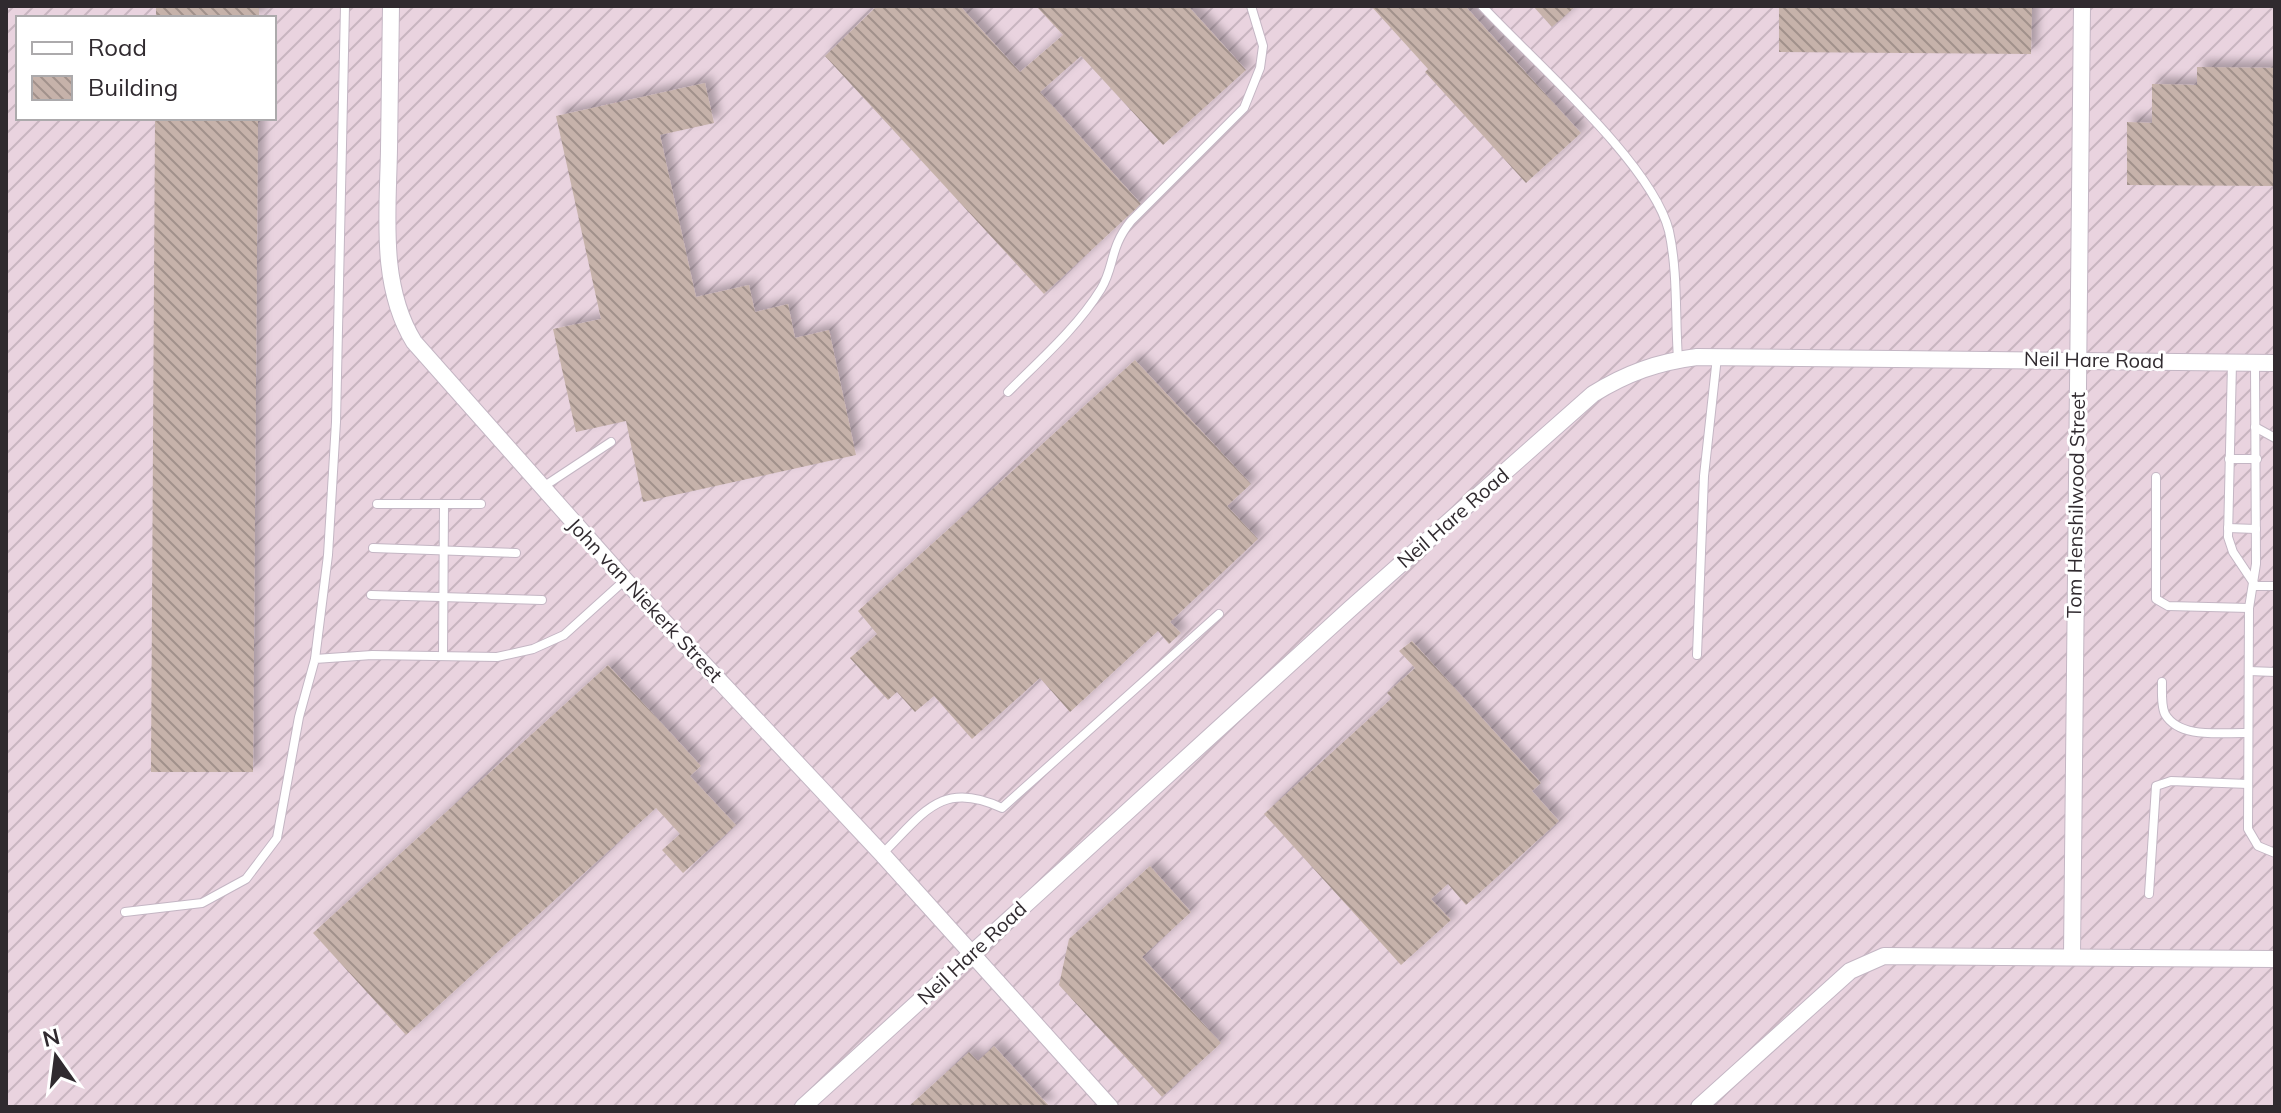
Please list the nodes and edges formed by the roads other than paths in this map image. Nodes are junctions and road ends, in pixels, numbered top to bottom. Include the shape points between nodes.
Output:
1 (345, 6) edge
2 (391, 6) edge
3 (1251, 6) edge
4 (1482, 6) edge
5 (2082, 6) edge
6 (1717, 356) junction
7 (1678, 359) junction
8 (2079, 360) junction
9 (2232, 363) junction
10 (2255, 363) junction
11 (2275, 363) edge
12 (1008, 392) dead end
13 (2255, 427) junction
14 (2275, 438) edge
15 (611, 442) dead end
16 (2229, 459) junction
17 (2257, 459) junction
18 (2156, 477) dead end
19 (543, 488) junction
20 (377, 504) dead end
21 (444, 504) junction
22 (481, 504) dead end
23 (2228, 528) junction
24 (2256, 529) junction
25 (373, 548) dead end
26 (446, 551) junction
27 (516, 553) dead end
28 (625, 580) junction
29 (2255, 586) junction
30 (2275, 586) edge
31 (371, 595) dead end
32 (445, 598) junction
33 (542, 600) dead end
34 (2249, 608) junction
35 (1219, 614) dead end
36 (1697, 655) dead end
37 (443, 656) junction
38 (315, 659) junction
39 (2249, 671) junction
40 (2275, 672) edge
41 (2162, 682) dead end
42 (2248, 733) junction
43 (2248, 784) junction
44 (2275, 853) edge
45 (882, 854) junction
46 (2149, 894) dead end
47 (125, 912) dead end
48 (971, 955) junction
49 (2072, 956) junction
50 (2275, 959) edge
51 (803, 1107) edge
52 (1110, 1107) edge
53 (1699, 1107) edge

1 - 38 lane via 336,422
2 - 19 street, John van Niekerk Street via 388,228 401,321
3 - 12 lane via 1263,46 1244,108 1116,239 1102,287 1072,327
4 - 7 lane via 1597,123 1658,206 1674,260
5 - 8 street, Tom Henshilwood Street
6 - 7 street, Neil Hare Road
6 - 8 street, Neil Hare Road
6 - 36 lane via 1704,476
7 - 48 street, Neil Hare Road via 1644,367 1593,394
8 - 9 street, Neil Hare Road
8 - 49 street, Tom Henshilwood Street
9 - 10 street, Neil Hare Road
9 - 16 lane
10 - 11 street, Neil Hare Road
10 - 13 lane
13 - 14 lane
13 - 17 lane
15 - 19 lane
16 - 17 lane
16 - 23 lane
17 - 24 lane
18 - 34 lane via 2156,599 2168,606
19 - 28 street, John van Niekerk Street
20 - 21 lane
21 - 22 lane
21 - 26 lane
23 - 24 lane
23 - 29 lane via 2230,546
24 - 29 lane
25 - 26 lane
26 - 27 lane
26 - 32 lane
28 - 37 lane via 564,635 533,649 497,657
28 - 45 street, John van Niekerk Street
29 - 30 lane
29 - 34 lane
31 - 32 lane
32 - 33 lane
32 - 37 lane
34 - 39 lane
35 - 45 lane via 1002,808 979,797 953,795 936,802
37 - 38 lane
38 - 47 lane via 277,838 246,879 202,903
39 - 40 lane
39 - 42 lane
41 - 42 lane via 2165,713 2174,722 2191,732
42 - 43 lane
43 - 44 lane via 2250,837
43 - 46 lane via 2171,781 2156,786
45 - 48 street, John van Niekerk Street
48 - 51 street, Neil Hare Road
48 - 52 street, John van Niekerk Street
49 - 50 street
49 - 53 street via 1901,955 1864,963

